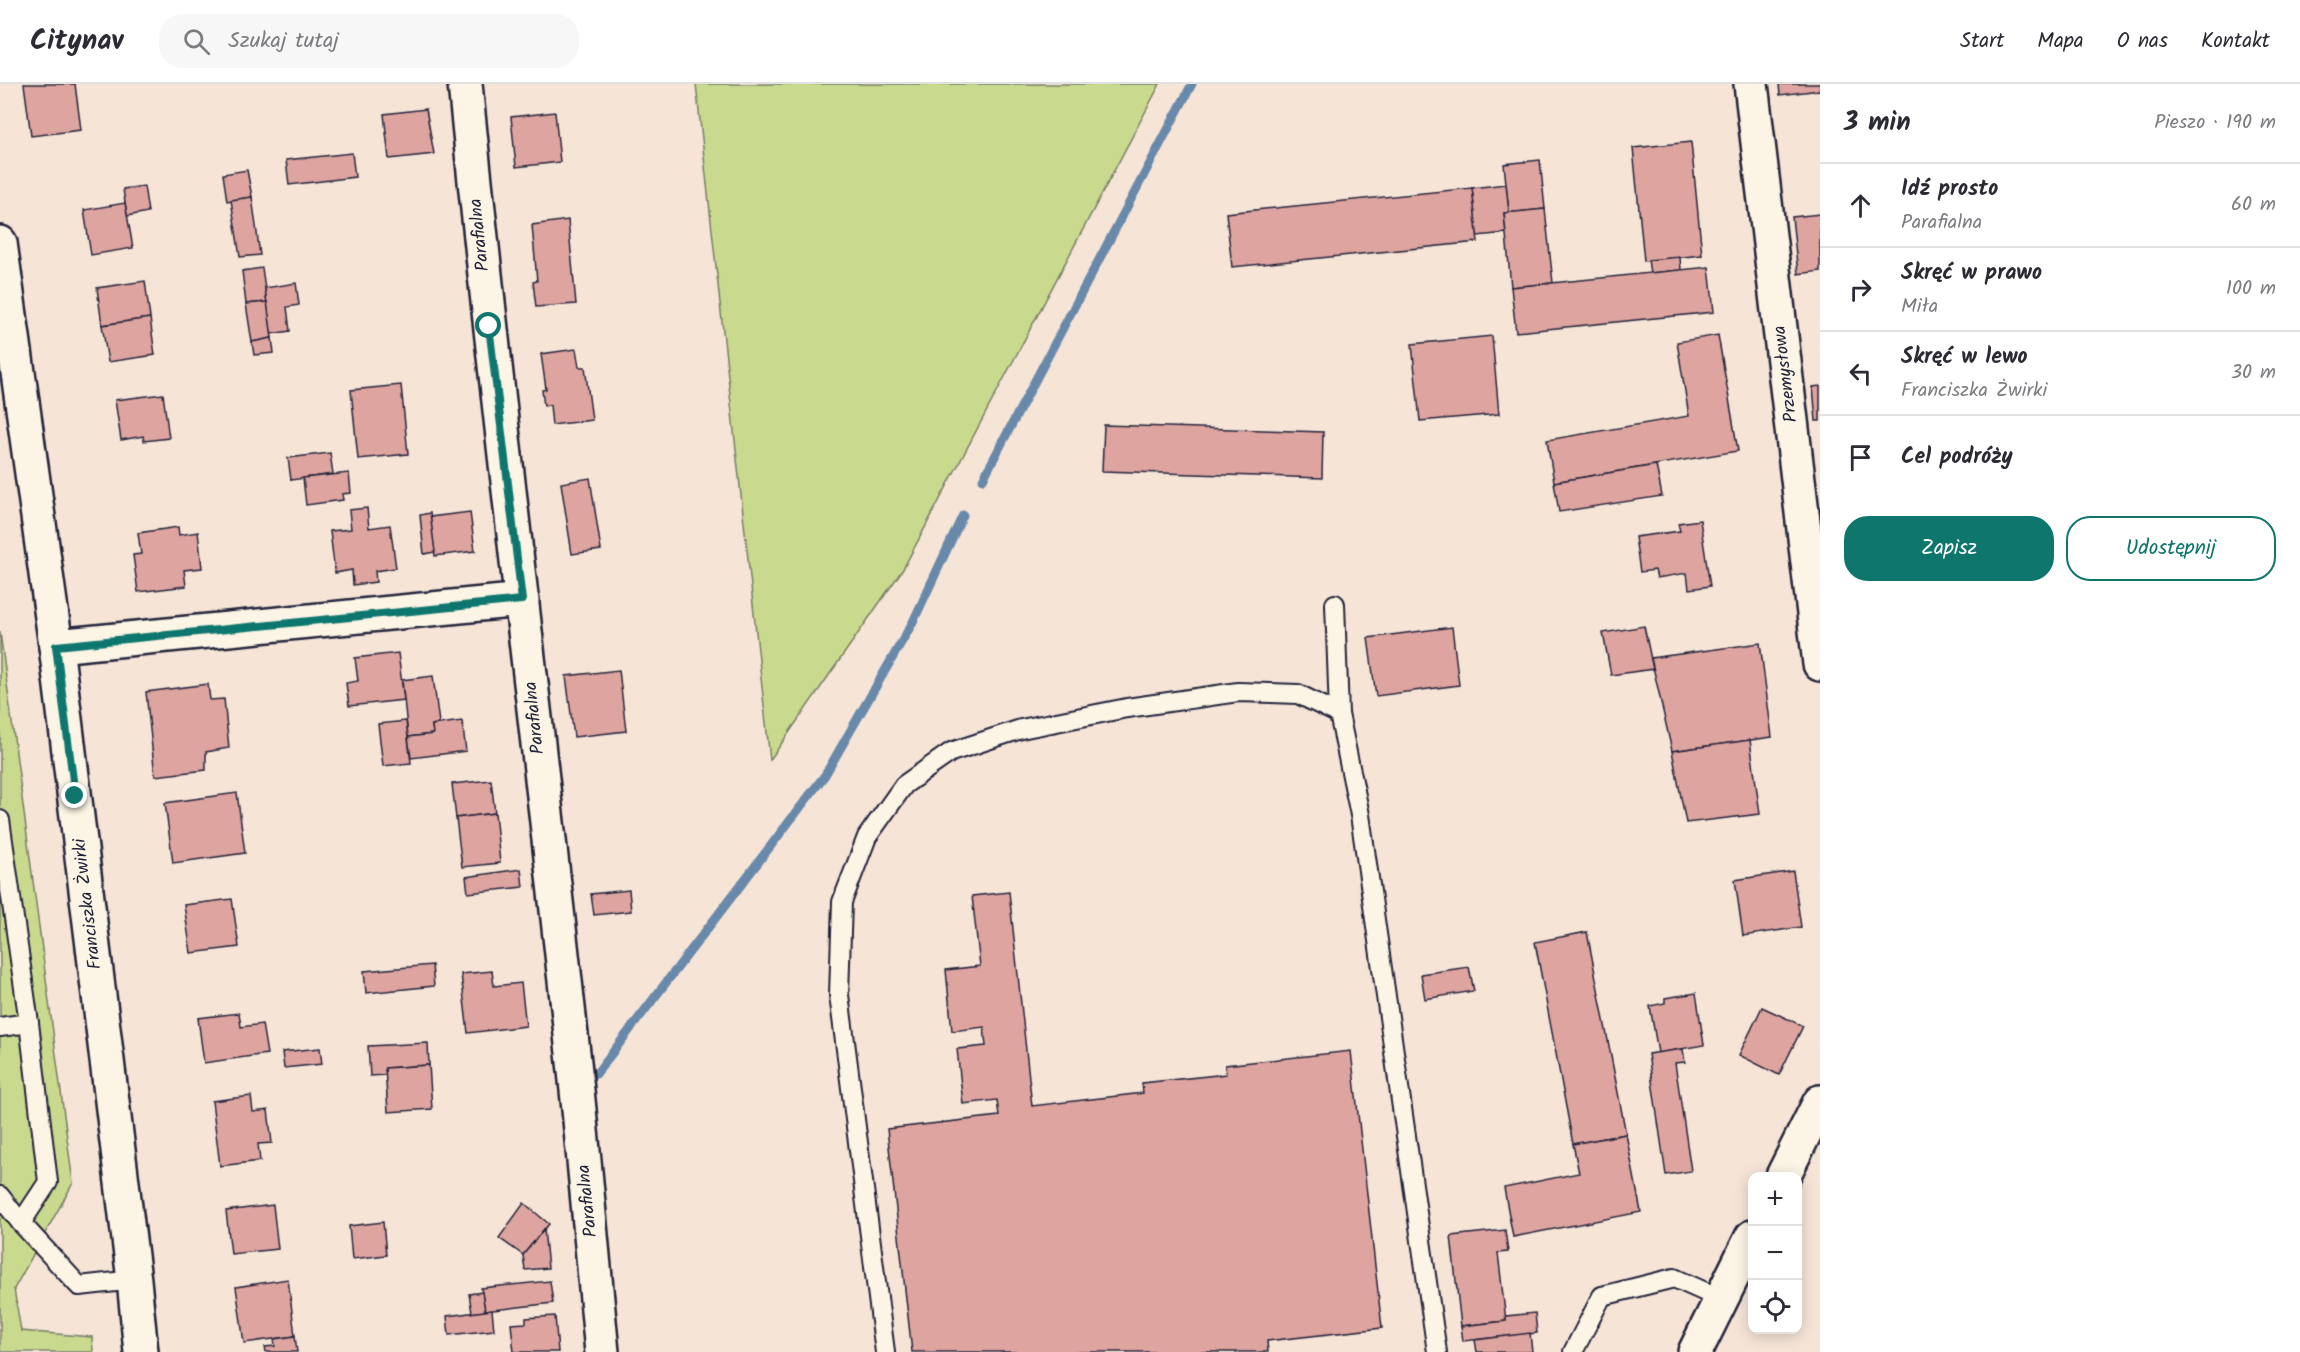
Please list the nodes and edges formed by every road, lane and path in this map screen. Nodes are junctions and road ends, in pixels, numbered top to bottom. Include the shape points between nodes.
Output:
1 (465, 84) edge
2 (1751, 84) edge
3 (1, 256) edge
4 (522, 600) junction
5 (1335, 604) dead end
6 (56, 646) junction
7 (1820, 664) edge
8 (1339, 714) junction
9 (0, 820) edge
10 (29, 1023) junction
11 (0, 1027) edge
12 (1820, 1102) edge
13 (1785, 1172) edge
14 (0, 1196) edge
15 (21, 1223) junction
16 (1748, 1245) edge
17 (134, 1280) junction
18 (1721, 1299) junction
19 (141, 1352) edge
20 (602, 1352) edge
21 (885, 1352) edge
22 (1437, 1352) edge
23 (1574, 1352) edge
24 (1695, 1352) edge

1 - 4 street, Parafialna
2 - 7 street, Przemysłowa
3 - 6 street, Franciszka Żwirki
4 - 6 street
4 - 20 street, Parafialna
5 - 8 lane
6 - 17 street, Franciszka Żwirki
8 - 21 lane via 1298,694 1238,692 1021,729 951,752 904,785 879,820 867,837 842,902 838,995
8 - 22 lane via 1360,814
9 - 10 lane
10 - 11 lane
10 - 15 lane via 48,1182
12 - 13 street
14 - 15 lane
15 - 17 lane via 79,1286
16 - 18 street
17 - 19 street, Franciszka Żwirki
18 - 23 lane via 1674,1278 1602,1296
18 - 24 street

